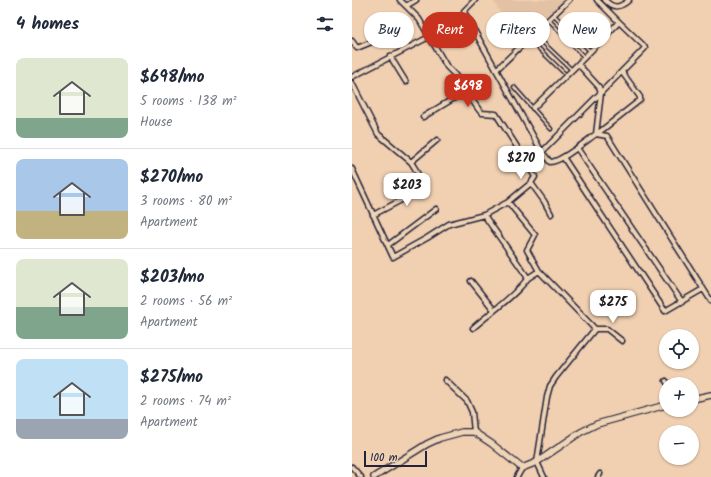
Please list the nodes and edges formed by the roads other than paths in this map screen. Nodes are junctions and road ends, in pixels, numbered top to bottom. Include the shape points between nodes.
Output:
1 (400, 0) edge
2 (416, 0) edge
3 (475, 0) edge
4 (569, 0) edge
5 (597, 0) edge
6 (605, 0) edge
7 (629, 0) edge
8 (406, 6) junction
9 (464, 12) edge
10 (554, 15) junction
11 (550, 19) edge
12 (550, 21) edge
13 (618, 22) junction
14 (422, 24) edge
15 (478, 37) edge
16 (422, 40) edge
17 (352, 41) edge
18 (364, 45) edge
19 (436, 48) edge
20 (519, 48) edge
21 (538, 48) edge
22 (549, 48) edge
23 (590, 51) junction
24 (390, 56) junction
25 (584, 57) junction
26 (578, 64) junction
27 (496, 70) junction
28 (572, 70) junction
29 (622, 72) junction
30 (566, 75) junction
31 (352, 77) edge
32 (406, 82) dead end
33 (352, 83) edge
34 (514, 87) dead end
35 (466, 91) junction
36 (600, 93) junction
37 (532, 108) junction
38 (423, 117) dead end
39 (551, 129) dead end
40 (596, 134) junction
41 (437, 140) dead end
42 (577, 148) junction
43 (542, 152) junction
44 (563, 157) junction
45 (411, 162) junction
46 (526, 162) junction
47 (352, 169) edge
48 (531, 183) junction
49 (508, 202) junction
50 (436, 209) dead end
51 (550, 214) dead end
52 (374, 215) junction
53 (484, 215) junction
54 (388, 245) junction
55 (539, 271) junction
56 (528, 278) junction
57 (471, 281) dead end
58 (703, 289) junction
59 (711, 301) edge
60 (682, 302) junction
61 (494, 310) junction
62 (473, 328) dead end
63 (595, 329) junction
64 (622, 341) dead end
65 (445, 380) dead end
66 (711, 395) edge
67 (699, 398) edge
68 (659, 408) edge
69 (474, 432) junction
70 (537, 462) junction
71 (352, 467) edge
72 (522, 468) junction
73 (384, 474) edge
74 (361, 477) edge
75 (374, 477) edge
76 (517, 477) edge
77 (544, 477) edge

1 - 8 street
2 - 8 street
3 - 9 street
4 - 10 street
5 - 13 street
6 - 7 street via 609,5 617,7
8 - 14 street
10 - 11 street
10 - 23 lane
12 - 25 lane
13 - 23 street
13 - 29 street via 645,48
15 - 27 street
16 - 24 street
17 - 18 street via 357,48
19 - 35 street
20 - 27 street
21 - 30 lane
22 - 28 lane
23 - 25 street
24 - 31 street
24 - 32 street
25 - 26 street
26 - 28 street
26 - 36 street via 599,87
27 - 43 street
28 - 30 street
29 - 36 street
29 - 40 street via 640,100
30 - 37 street
33 - 45 street via 378,134
34 - 37 lane
35 - 38 street
35 - 46 street via 482,114 496,114
36 - 40 street
36 - 43 street
37 - 39 lane
40 - 42 street
40 - 58 street via 607,136
41 - 45 street
42 - 44 street
42 - 60 street
43 - 44 street via 550,162
43 - 46 street
44 - 60 street via 665,311
45 - 52 street via 419,178 411,195
46 - 48 street via 535,177
47 - 52 street
48 - 49 street
48 - 51 street
49 - 53 street
49 - 55 street via 535,235 527,250
50 - 54 street
52 - 54 street
53 - 54 street via 449,224 393,257
53 - 56 street
55 - 56 street
55 - 63 street
56 - 61 street via 520,289
57 - 61 street
58 - 59 street
58 - 60 street
61 - 62 street
63 - 64 street via 607,330
63 - 70 street via 550,386
65 - 69 street via 467,401 472,412
66 - 67 street
68 - 70 street via 596,424
69 - 72 street
69 - 73 street via 462,432 426,444
70 - 72 street
70 - 77 street
71 - 74 street
72 - 76 street
73 - 75 street

